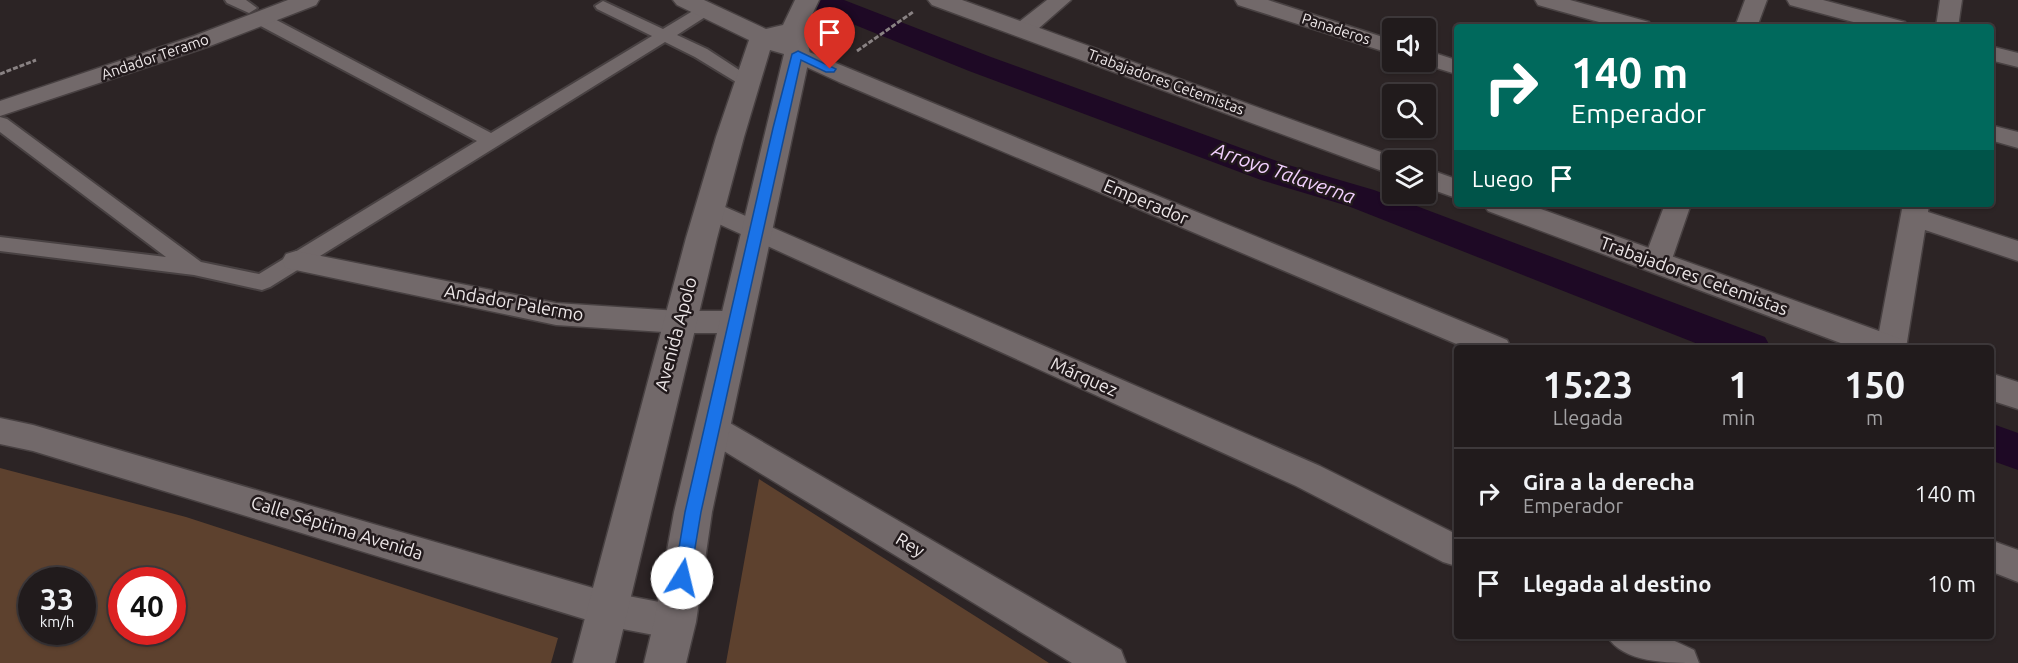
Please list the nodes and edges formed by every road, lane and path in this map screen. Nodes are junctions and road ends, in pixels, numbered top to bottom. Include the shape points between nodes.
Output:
1 (308, 0) edge
2 (940, 0) edge
3 (1060, 0) edge
4 (1246, 0) edge
5 (1546, 0) edge
6 (1756, 0) edge
7 (1798, 0) edge
8 (1949, 0) edge
9 (696, 4) edge
10 (603, 6) dead end
11 (252, 7) edge
12 (916, 10) dead end
13 (1630, 24) edge
14 (1747, 24) edge
15 (1886, 24) edge
16 (1947, 24) edge
17 (798, 26) edge
18 (1023, 30) junction
19 (664, 35) junction
20 (762, 38) junction
21 (1382, 44) edge
22 (858, 50) dead end
23 (1994, 53) edge
24 (36, 60) dead end
25 (2018, 60) edge
26 (1436, 61) edge
27 (1454, 67) edge
28 (0, 74) edge
29 (747, 81) junction
30 (0, 92) edge
31 (0, 109) edge
32 (0, 123) edge
33 (1994, 133) edge
34 (2018, 140) edge
35 (491, 141) junction
36 (1382, 161) edge
37 (1436, 181) edge
38 (1454, 188) edge
39 (1506, 207) edge
40 (1677, 207) edge
41 (709, 209) junction
42 (1915, 210) edge
43 (756, 230) junction
44 (0, 244) edge
45 (2018, 251) edge
46 (296, 261) junction
47 (1657, 262) junction
48 (194, 268) junction
49 (679, 322) junction
50 (735, 322) junction
51 (1489, 345) edge
52 (1882, 345) edge
53 (1891, 345) edge
54 (1994, 387) edge
55 (2018, 396) edge
56 (712, 428) junction
57 (0, 431) edge
58 (1454, 550) edge
59 (1994, 557) edge
60 (2018, 566) edge
61 (608, 609) junction
62 (675, 622) junction
63 (1632, 639) edge
64 (594, 663) edge
65 (665, 663) edge
66 (1107, 663) edge
67 (1680, 663) edge

1 - 11 street, Andador Teramo
2 - 18 street, Trabajadores Cetemistas
3 - 18 street
4 - 21 street, Panaderos
5 - 13 street
6 - 14 street
7 - 15 street
8 - 16 street
9 - 19 street
9 - 20 street
10 - 19 street
11 - 30 street via 192,31
11 - 31 street, Andador Teramo via 202,41
11 - 35 street
12 - 22 path
17 - 20 street
17 - 43 street
17 - 51 street, Emperador via 858,82
18 - 36 street, Trabajadores Cetemistas
19 - 29 street
19 - 35 street
20 - 29 street, Avenida Apolo
23 - 25 street
24 - 28 path
26 - 27 street
29 - 41 street, Avenida Apolo
32 - 48 street
33 - 34 street
35 - 46 street
37 - 38 street
39 - 47 street, Trabajadores Cetemistas
40 - 47 street
41 - 43 street, Márquez
41 - 49 street, Avenida Apolo
42 - 45 street
42 - 53 street
43 - 50 street
43 - 58 street, Márquez via 1308,476
44 - 48 street
46 - 48 street via 262,282
46 - 49 street, Andador Palermo via 556,314
47 - 52 street, Trabajadores Cetemistas
49 - 50 street, Andador Palermo
49 - 61 street, Avenida Apolo
50 - 56 street
54 - 55 street
56 - 62 street
56 - 66 street, Rey
57 - 61 street, Calle Séptima Avenida
59 - 60 street
61 - 62 street, Calle Séptima Avenida
61 - 64 street, Avenida Apolo
62 - 65 street
63 - 67 street

